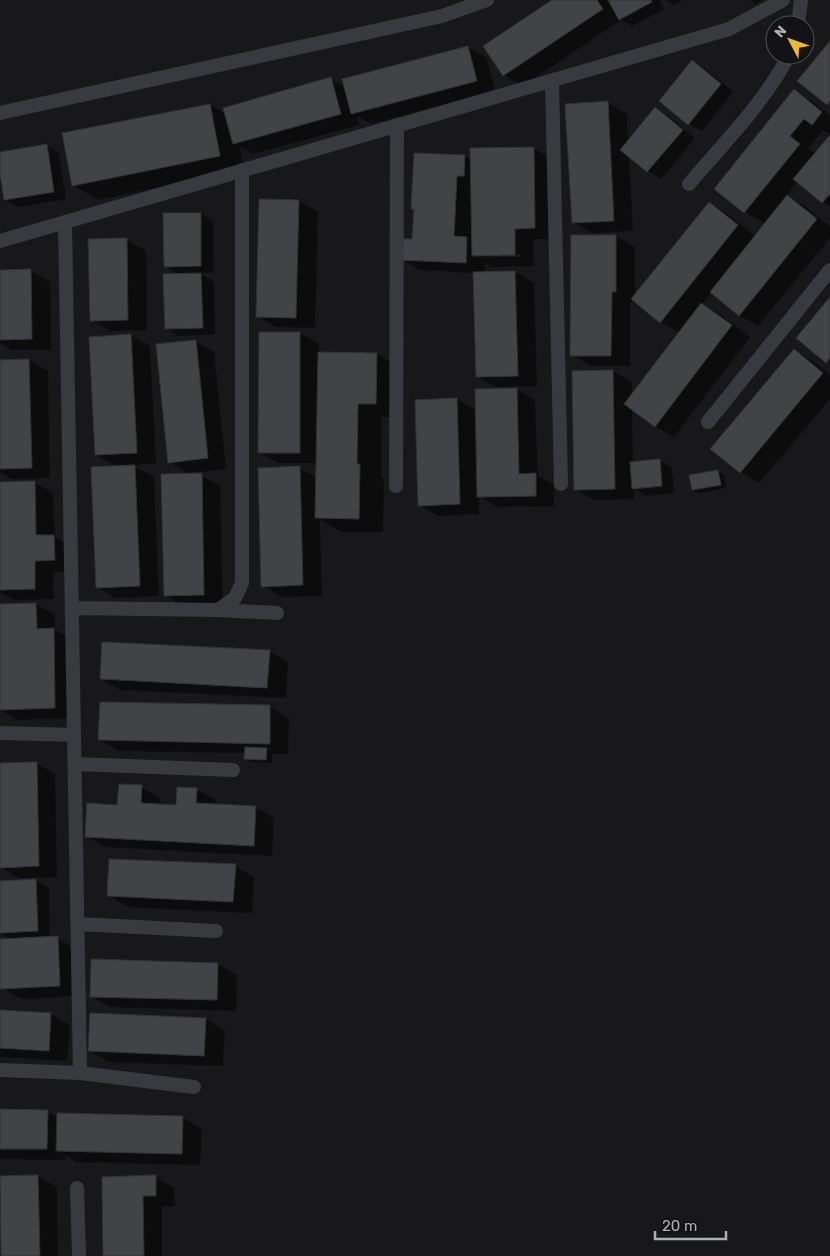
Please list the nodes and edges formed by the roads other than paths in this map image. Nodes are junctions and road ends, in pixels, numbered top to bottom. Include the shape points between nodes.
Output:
1 (487, 0) edge
2 (782, 0) edge
3 (801, 0) edge
4 (799, 15) edge
5 (784, 65) edge
6 (552, 81) junction
7 (0, 113) edge
8 (397, 125) junction
9 (242, 170) junction
10 (689, 184) dead end
11 (65, 222) junction
12 (0, 241) edge
13 (830, 270) edge
14 (708, 422) dead end
15 (561, 484) dead end
16 (396, 486) dead end
17 (72, 608) junction
18 (218, 610) junction
19 (277, 613) dead end
20 (0, 733) edge
21 (74, 735) junction
22 (75, 764) junction
23 (233, 770) dead end
24 (78, 924) junction
25 (216, 931) dead end
26 (0, 1070) edge
27 (80, 1073) junction
28 (194, 1087) dead end
29 (77, 1188) dead end
30 (79, 1256) edge

1 - 7 lane via 442,16
2 - 6 lane via 729,29
3 - 4 lane
5 - 10 lane via 753,110
6 - 8 lane
6 - 15 lane
8 - 9 lane
8 - 16 lane
9 - 11 lane
9 - 18 lane via 242,582 235,598
11 - 12 lane
11 - 17 lane
13 - 14 lane
17 - 18 lane
17 - 21 lane
18 - 19 lane
20 - 21 lane
21 - 22 lane
22 - 23 lane
22 - 24 lane
24 - 25 lane
24 - 27 lane
26 - 27 lane
27 - 28 lane
29 - 30 lane

